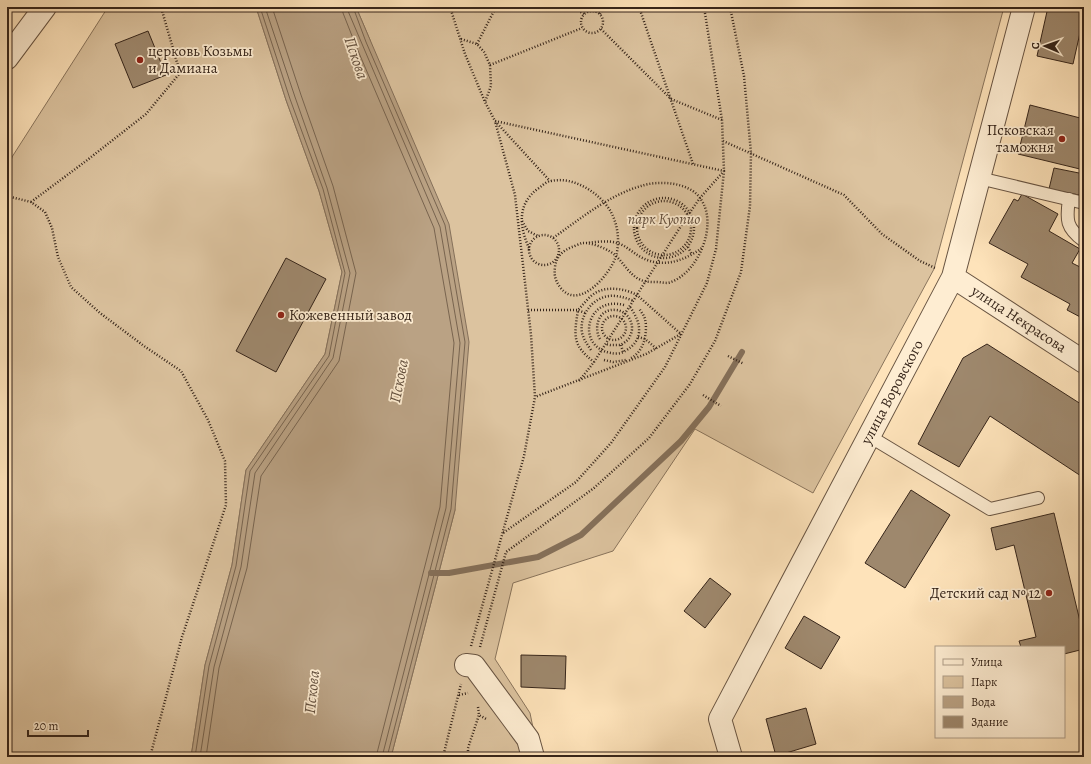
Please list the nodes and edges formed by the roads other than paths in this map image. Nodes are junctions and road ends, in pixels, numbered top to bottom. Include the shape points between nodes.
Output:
1 (45, 7) edge
2 (1024, 7) edge
3 (7, 58) edge
4 (979, 178) junction
5 (1069, 199) junction
6 (1084, 203) edge
7 (1084, 241) edge
8 (946, 273) junction
9 (1084, 362) edge
10 (869, 436) junction
11 (1038, 498) dead end
12 (470, 666) road end
13 (533, 757) edge
14 (731, 757) edge

1 - 3 street
2 - 4 street, улица Воровского
4 - 5 lane
4 - 8 street, улица Воровского
5 - 6 lane
5 - 7 lane via 1067,214 1070,230
8 - 9 street, улица Некрасова
8 - 10 street, улица Воровского
10 - 11 lane via 990,509
10 - 14 street, улица Воровского via 720,718
12 - 13 street via 528,739

